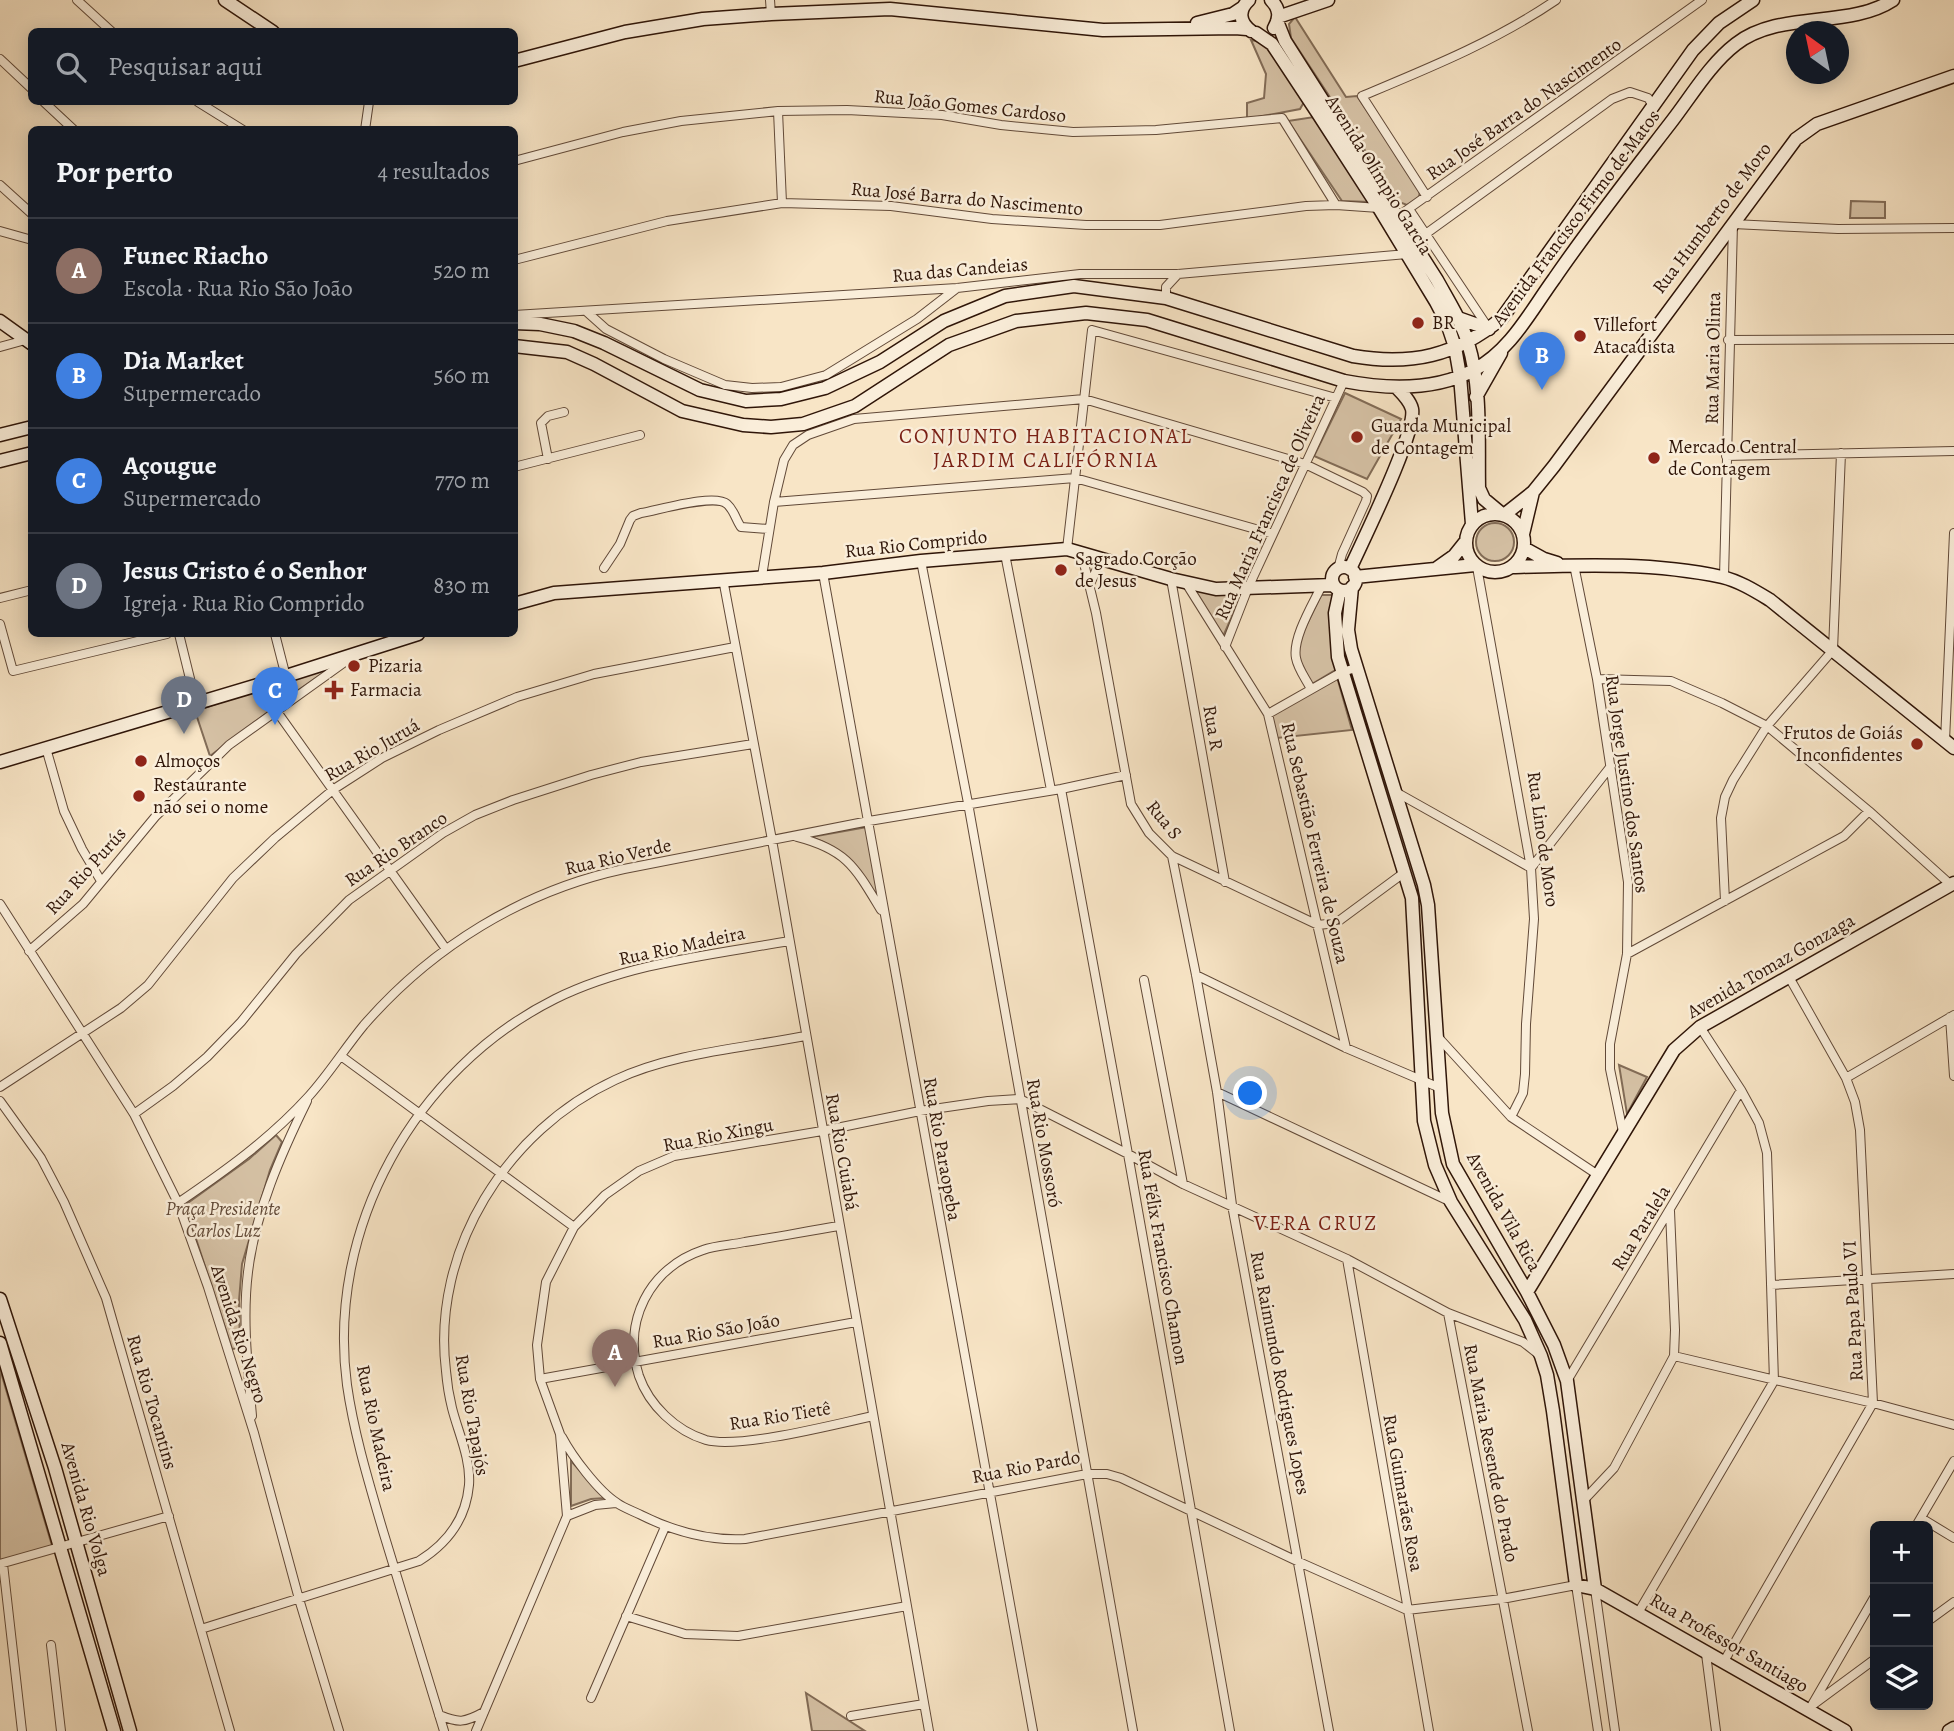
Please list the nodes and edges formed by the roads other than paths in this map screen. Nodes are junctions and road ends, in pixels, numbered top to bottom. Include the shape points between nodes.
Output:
1 (77, 0) edge
2 (225, 0) edge
3 (770, 0) edge
4 (1272, 0) edge
5 (1326, 0) edge
6 (1556, 0) edge
7 (1702, 0) edge
8 (1753, 0) edge
9 (1867, 0) edge
10 (1893, 0) edge
11 (1244, 3) edge
12 (1861, 12) junction
13 (771, 14) junction
14 (1278, 19) junction
15 (108, 28) edge
16 (267, 28) edge
17 (1169, 29) junction
18 (1252, 31) junction
19 (0, 59) edge
20 (518, 60) edge
21 (1954, 76) edge
22 (28, 85) edge
23 (47, 105) edge
24 (203, 105) edge
25 (369, 105) edge
26 (1654, 107) junction
27 (778, 111) junction
28 (70, 126) edge
29 (237, 126) edge
30 (366, 126) edge
31 (518, 160) edge
32 (0, 185) edge
33 (1427, 197) junction
34 (782, 204) junction
35 (1336, 205) junction
36 (1379, 208) junction
37 (1409, 209) junction
38 (28, 210) edge
39 (1397, 217) junction
40 (1732, 224) junction
41 (1954, 228) edge
42 (0, 231) edge
43 (1427, 233) junction
44 (28, 239) edge
45 (1407, 254) junction
46 (518, 259) edge
47 (1178, 274) junction
48 (1147, 276) junction
49 (957, 288) junction
50 (1166, 293) junction
51 (1145, 294) junction
52 (587, 312) junction
53 (518, 315) edge
54 (1458, 318) junction
55 (1136, 319) junction
56 (0, 321) edge
57 (518, 323) edge
58 (1489, 329) junction
59 (1954, 339) edge
60 (28, 340) edge
61 (1728, 340) junction
62 (28, 341) edge
63 (1461, 344) junction
64 (518, 346) edge
65 (1505, 346) junction
66 (0, 347) edge
67 (1474, 369) junction
68 (1460, 376) junction
69 (1344, 381) junction
70 (1397, 388) junction
71 (1476, 397) junction
72 (1336, 398) junction
73 (1084, 399) junction
74 (564, 412) dead end
75 (28, 428) edge
76 (640, 435) dead end
77 (0, 436) edge
78 (1954, 452) edge
79 (1841, 453) junction
80 (28, 454) edge
81 (1726, 456) junction
82 (548, 458) junction
83 (0, 461) edge
84 (1305, 464) junction
85 (518, 466) edge
86 (1075, 478) junction
87 (1533, 492) junction
88 (774, 502) junction
89 (1503, 515) junction
90 (1472, 524) junction
91 (768, 529) junction
92 (1954, 533) edge
93 (1273, 534) junction
94 (1523, 534) junction
95 (1466, 541) junction
96 (1524, 548) junction
97 (1066, 549) junction
98 (1005, 554) junction
99 (1082, 555) junction
100 (921, 561) junction
101 (1101, 561) junction
102 (1571, 565) junction
103 (1476, 566) junction
104 (1511, 567) junction
105 (1954, 567) edge
106 (604, 568) dead end
107 (1433, 570) junction
108 (823, 573) junction
109 (762, 576) junction
110 (1724, 577) junction
111 (723, 579) junction
112 (1171, 579) junction
113 (1338, 581) junction
114 (1186, 583) junction
115 (1090, 584) junction
116 (1248, 588) junction
117 (28, 591) edge
118 (0, 598) edge
119 (518, 603) edge
120 (0, 624) edge
121 (155, 637) edge
122 (180, 637) edge
123 (276, 637) edge
124 (408, 637) edge
125 (735, 647) junction
126 (1225, 647) junction
127 (1833, 650) junction
128 (360, 652) junction
129 (1356, 668) junction
130 (1342, 672) junction
131 (286, 677) junction
132 (1597, 679) junction
133 (258, 685) junction
134 (1311, 689) junction
135 (196, 703) junction
136 (277, 710) junction
137 (1268, 714) junction
138 (1767, 726) junction
139 (753, 744) junction
140 (1950, 745) edge
141 (46, 748) junction
142 (0, 762) edge
143 (1611, 766) junction
144 (1126, 775) junction
145 (334, 789) junction
146 (1061, 789) junction
147 (1051, 790) junction
148 (1394, 791) junction
149 (968, 803) junction
150 (1869, 811) junction
151 (869, 821) junction
152 (794, 836) junction
153 (772, 840) junction
154 (1172, 856) junction
155 (1531, 868) junction
156 (391, 869) junction
157 (1405, 872) junction
158 (101, 881) junction
159 (1225, 882) junction
160 (1953, 884) edge
161 (1725, 901) junction
162 (0, 904) edge
163 (883, 913) junction
164 (1318, 925) junction
165 (789, 941) junction
166 (446, 948) junction
167 (29, 951) junction
168 (1627, 954) junction
169 (1196, 975) junction
170 (1789, 977) junction
171 (1144, 980) dead end
172 (1952, 1016) edge
173 (1700, 1027) junction
174 (83, 1033) junction
175 (1436, 1035) junction
176 (805, 1036) junction
177 (1346, 1048) junction
178 (341, 1056) junction
179 (1954, 1076) edge
180 (1846, 1078) junction
181 (1422, 1080) junction
182 (0, 1087) edge
183 (1440, 1087) junction
184 (1741, 1090) junction
185 (1217, 1092) junction
186 (310, 1095) junction
187 (1020, 1099) junction
188 (0, 1101) edge
189 (920, 1111) junction
190 (419, 1113) junction
191 (134, 1114) junction
192 (1511, 1117) junction
193 (275, 1130) junction
194 (822, 1131) junction
195 (1623, 1132) junction
196 (288, 1139) junction
197 (1128, 1154) junction
198 (500, 1173) junction
199 (1598, 1175) junction
200 (1182, 1184) junction
201 (1451, 1202) junction
202 (178, 1203) junction
203 (1232, 1205) junction
204 (1670, 1211) junction
205 (839, 1226) junction
206 (574, 1227) junction
207 (1347, 1259) junction
208 (1954, 1274) edge
209 (1867, 1281) junction
210 (1771, 1285) junction
211 (1527, 1292) junction
212 (0, 1299) edge
213 (1448, 1313) junction
214 (1525, 1320) junction
215 (856, 1322) junction
216 (1514, 1339) junction
217 (0, 1343) edge
218 (246, 1351) junction
219 (1541, 1356) junction
220 (1674, 1356) junction
221 (230, 1359) junction
222 (635, 1362) junction
223 (540, 1379) junction
224 (1567, 1381) junction
225 (1774, 1381) junction
226 (1874, 1403) junction
227 (873, 1416) junction
228 (1954, 1425) edge
229 (254, 1433) junction
230 (560, 1434) junction
231 (1954, 1461) edge
232 (1087, 1474) junction
233 (989, 1494) junction
234 (1583, 1501) junction
235 (616, 1503) junction
236 (1192, 1511) junction
237 (890, 1513) junction
238 (169, 1516) junction
239 (567, 1516) junction
240 (1921, 1518) junction
241 (1919, 1521) edge
242 (665, 1527) junction
243 (1954, 1538) edge
244 (76, 1541) junction
245 (60, 1548) junction
246 (1299, 1562) junction
247 (2, 1564) edge
248 (395, 1570) junction
249 (1576, 1585) junction
250 (1595, 1589) junction
251 (299, 1599) junction
252 (1502, 1599) junction
253 (1954, 1602) edge
254 (1870, 1605) edge
255 (907, 1606) junction
256 (1407, 1610) junction
257 (1638, 1613) junction
258 (626, 1616) junction
259 (1933, 1617) edge
260 (201, 1629) junction
261 (51, 1645) dead end
262 (1706, 1654) junction
263 (1723, 1662) junction
264 (1870, 1663) edge
265 (591, 1698) dead end
266 (924, 1704) junction
267 (1810, 1708) junction
268 (484, 1712) junction
269 (439, 1715) junction
270 (851, 1716) dead end
271 (1954, 1728) edge
272 (22, 1731) edge
273 (61, 1731) edge
274 (114, 1731) edge
275 (130, 1731) edge
276 (230, 1731) edge
277 (339, 1731) edge
278 (444, 1731) edge
279 (476, 1731) edge
280 (929, 1731) edge
281 (1033, 1731) edge
282 (1133, 1731) edge
283 (1230, 1731) edge
284 (1329, 1731) edge
285 (1429, 1731) edge
286 (1528, 1731) edge
287 (1598, 1731) edge
288 (1615, 1731) edge
289 (1716, 1731) edge
290 (1845, 1731) edge
291 (1950, 1731) edge

1 - 15 street
2 - 16 street
3 - 13 street
4 - 5 street via 1286,4
4 - 14 street, Avenida Olímpio Garcia
5 - 14 street
6 - 33 street via 1505,32 1362,96
7 - 33 street, Rua José Barra do Nascimento
8 - 26 street, Avenida Francisco Firmo de Matos via 1706,35
9 - 12 street
10 - 12 street, Avenida Francisco Firmo de Matos
11 - 17 street via 1227,16
11 - 18 street via 1241,20
12 - 65 street, Avenida Francisco Firmo de Matos via 1758,31 1725,54
13 - 17 street via 890,9 1102,30
13 - 20 street via 625,32
14 - 18 street via 1269,31
14 - 39 street, Avenida Olímpio Garcia via 1280,34
17 - 18 street
18 - 36 street, Avenida Olímpio Garcia via 1272,44
19 - 22 street
21 - 40 street, Rua Humberto de Moro via 1817,124 1796,139
23 - 28 street
24 - 29 street
25 - 30 street
26 - 43 street via 1648,98 1630,92 1612,99
26 - 58 street, Avenida Francisco Firmo de Matos via 1514,305
27 - 31 street, Rua João Gomes Cardoso via 681,121
27 - 34 street
27 - 35 street, Rua João Gomes Cardoso via 942,115 1073,132 1156,130 1282,118
32 - 38 street
33 - 37 street, Rua José Barra do Nascimento
34 - 35 street, Rua José Barra do Nascimento via 891,206 1087,225 1160,225
34 - 46 street, Rua José Barra do Nascimento via 667,221
35 - 36 street, Rua José Barra do Nascimento
36 - 45 street, Avenida Olímpio Garcia
37 - 39 street, Rua José Barra do Nascimento
37 - 43 street
39 - 54 street, Avenida Olímpio Garcia
40 - 41 street
40 - 61 street, Rua Maria Olinta
40 - 87 street, Rua Humberto de Moro
42 - 44 street
43 - 58 street
45 - 47 street, Rua das Candeias
45 - 63 street, Avenida Olímpio Garcia
47 - 48 street, Rua das Candeias
47 - 50 street
48 - 49 street, Rua das Candeias via 1080,274
48 - 50 street
49 - 52 street, Rua das Candeias
49 - 52 street via 917,319 826,375 780,387 725,385 606,329
50 - 51 street, Avenida Francisco Firmo de Matos
50 - 63 street, Avenida Francisco Firmo de Matos via 1363,358 1382,361 1433,356
51 - 55 street via 1135,306
51 - 57 street, Avenida Francisco Firmo de Matos via 1074,286 1004,296 944,321 880,362 825,387 781,399 746,401 700,390 574,331
52 - 53 street, Rua das Candeias
54 - 58 street
54 - 63 street, Avenida Olímpio Garcia
55 - 64 street, Avenida Francisco Firmo de Matos via 1086,313 1016,321 949,345 855,406 803,424 771,427 682,411 568,352
55 - 69 street, Avenida Francisco Firmo de Matos
56 - 60 street
58 - 63 street, Avenida Francisco Firmo de Matos
59 - 61 street
61 - 81 street, Rua Maria Olinta
62 - 66 street
63 - 67 street
63 - 68 street
65 - 67 street, Avenida Francisco Firmo de Matos
65 - 71 street
67 - 68 street, Avenida Francisco Firmo de Matos
67 - 71 street
68 - 70 street, Avenida Francisco Firmo de Matos
68 - 90 street
69 - 70 street, Avenida Francisco Firmo de Matos
69 - 72 street, Rua Maria Francisca de Oliveira
70 - 113 street, Avenida Vila Rica via 1412,408 1411,426 1389,482
71 - 89 street via 1479,488 1484,499
72 - 73 street via 1092,330
72 - 84 street, Rua Maria Francisca de Oliveira
73 - 84 street
73 - 86 street
73 - 88 street via 854,419 793,445
74 - 82 street via 541,423
75 - 77 street
76 - 82 street
78 - 79 street
79 - 81 street
79 - 127 street
80 - 83 street
81 - 110 street, Rua Maria Olinta
82 - 85 street
84 - 93 street, Rua Maria Francisca de Oliveira
84 - 113 street via 1367,496 1342,554
86 - 88 street
86 - 93 street
86 - 97 street
87 - 89 street, Rua Humberto de Moro
87 - 94 street, Rua Humberto de Moro
88 - 91 street
89 - 90 street via 1484,515
89 - 94 street via 1516,522
90 - 95 street
91 - 106 street via 741,527 730,506 719,500 641,513 632,516
91 - 109 street
92 - 105 street
93 - 116 street, Rua Maria Francisca de Oliveira
94 - 96 street
95 - 103 street via 1469,558
95 - 107 street
96 - 102 street via 1544,559
96 - 104 street
97 - 98 street, Rua Rio Comprido
97 - 99 street, Rua Rio Comprido
98 - 100 street, Rua Rio Comprido
98 - 147 street
99 - 101 street, Rua Rio Comprido
99 - 115 street, Rua S
100 - 108 street, Rua Rio Comprido
100 - 149 street, Rua Rio Mossoró
101 - 112 street, Rua Rio Comprido
101 - 115 street
102 - 104 street
102 - 110 street via 1636,566
102 - 132 street, Rua Jorge Justino dos Santos
103 - 104 street via 1495,572
103 - 107 street, Rua Rio Comprido
103 - 155 street, Rua Lino de Moro
105 - 140 street
107 - 113 street, Rua Rio Comprido
108 - 109 street, Rua Rio Comprido
108 - 151 street, Rua Rio Paraopeba
109 - 111 street, Rua Rio Comprido
110 - 127 street via 1770,600
111 - 119 street, Rua Rio Comprido via 554,593
111 - 125 street, Rua Rio Cuiabá
112 - 114 street, Rua Rio Comprido
112 - 159 street, Rua R
113 - 116 street, Rua Rio Comprido
113 - 129 street, Avenida Vila Rica
113 - 130 street, Avenida Vila Rica via 1335,626
113 - 134 street via 1298,637 1297,662
114 - 116 street, Rua Rio Comprido via 1216,589
114 - 126 street, Rua Sebastião Ferreira de Souza
115 - 144 street, Rua S
116 - 126 street, Rua Maria Francisca de Oliveira
117 - 118 street
120 - 121 street via 13,671
122 - 135 street
123 - 131 street
124 - 128 street
125 - 139 street, Rua Rio Cuiabá
125 - 145 street, Rua Rio Juruá via 594,674 517,697 383,758
126 - 137 street, Rua Sebastião Ferreira de Souza
127 - 138 street
127 - 140 street
128 - 131 street
128 - 136 street, Rua Rio Purús
129 - 130 street
129 - 148 street, Avenida Vila Rica
130 - 134 street
130 - 157 street, Avenida Vila Rica
131 - 133 street
132 - 138 street via 1671,681
132 - 143 street, Rua Jorge Justino dos Santos
133 - 135 street
133 - 136 street
134 - 137 street
135 - 141 street
136 - 145 street
136 - 158 street, Rua Rio Purús via 188,783
137 - 164 street, Rua Sebastião Ferreira de Souza
138 - 150 street
138 - 161 street via 1725,797 1721,818
139 - 153 street, Rua Rio Cuiabá
139 - 156 street, Rua Rio Branco via 641,762 513,800 475,815
141 - 142 street
141 - 158 street via 64,811
143 - 155 street
143 - 168 street, Rua Jorge Justino dos Santos via 1628,882
144 - 146 street, Rua Rio Verde
144 - 154 street, Rua S via 1131,804
145 - 156 street
145 - 174 street, Rua Rio Juruá via 233,878 148,985
146 - 147 street, Rua Rio Verde
146 - 197 street, Rua Félix Francisco Chamon
147 - 149 street, Rua Rio Verde
148 - 155 street
148 - 175 street, Avenida Vila Rica via 1428,905
149 - 151 street, Rua Rio Verde
149 - 187 street, Rua Rio Mossoró
150 - 160 street
150 - 161 street via 1844,835
151 - 152 street, Rua Rio Verde
151 - 163 street, Rua Rio Paraopeba
152 - 153 street, Rua Rio Verde
152 - 163 street via 841,854
153 - 165 street, Rua Rio Cuiabá
153 - 166 street, Rua Rio Verde via 604,873 562,886 503,912
154 - 159 street, Rua S
154 - 169 street, Rua Raimundo Rodrigues Lopes
155 - 192 street, Rua Lino de Moro via 1534,919 1525,1074 1523,1093
156 - 166 street
156 - 191 street, Rua Rio Branco via 324,923 206,1057
157 - 164 street via 1336,923
157 - 181 street, Avenida Vila Rica via 1412,898
158 - 167 street, Rua Rio Purús via 83,904
159 - 164 street, Rua S
160 - 170 street, Avenida Tomaz Gonzaga
161 - 168 street
162 - 167 street, Avenida Rio Negro
163 - 189 street, Rua Rio Paraopeba
164 - 177 street, Rua Sebastião Ferreira de Souza
165 - 176 street, Rua Rio Cuiabá
165 - 190 street, Rua Rio Madeira via 657,964 556,998 478,1050
166 - 178 street, Rua Rio Verde via 405,982
167 - 174 street, Avenida Rio Negro
168 - 195 street, Rua Jorge Justino dos Santos via 1610,1044 1610,1069
169 - 177 street
169 - 185 street, Rua Raimundo Rodrigues Lopes
170 - 173 street, Avenida Tomaz Gonzaga
170 - 180 street, Rua Papa Paulo VI
171 - 200 street
172 - 179 street
172 - 180 street
173 - 184 street
173 - 195 street, Avenida Tomaz Gonzaga via 1674,1050
174 - 182 street, Rua Rio Juruá
174 - 191 street, Avenida Rio Negro
175 - 183 street, Avenida Vila Rica
175 - 192 street
176 - 194 street, Rua Rio Cuiabá
176 - 198 street, Rua Rio Tapajós via 651,1066 616,1080 555,1116
177 - 181 street
178 - 186 street, Rua Rio Verde
178 - 190 street
180 - 209 street, Rua Papa Paulo VI via 1860,1130
181 - 183 street
181 - 201 street, Avenida Vila Rica via 1423,1121
183 - 211 street, Avenida Vila Rica via 1453,1164
184 - 204 street, Rua Paralela
184 - 210 street via 1759,1123 1767,1153
185 - 201 street
185 - 203 street, Rua Raimundo Rodrigues Lopes
186 - 193 street, Rua Rio Verde
186 - 196 street, Rua Rio Verde
187 - 189 street, Rua Rio Xingu
187 - 197 street
187 - 232 street, Rua Rio Mossoró
188 - 238 street, Rua Rio Tocantins via 41,1158 106,1298
189 - 194 street, Rua Rio Xingu
189 - 233 street, Rua Rio Paraopeba
190 - 198 street
190 - 248 street, Rua Rio Madeira via 400,1140 360,1227 345,1312 347,1385 366,1473
191 - 202 street, Avenida Rio Negro
192 - 199 street
193 - 196 street
193 - 202 street
194 - 205 street, Rua Rio Cuiabá
194 - 206 street, Rua Rio Xingu via 674,1156 639,1171 605,1195
195 - 199 street, Avenida Tomaz Gonzaga
196 - 218 street, Rua Rio Verde via 248,1271
197 - 200 street
197 - 236 street, Rua Félix Francisco Chamon
198 - 206 street
198 - 248 street, Rua Rio Tapajós via 460,1249 444,1335 451,1405 466,1455 467,1498 461,1518 437,1550
199 - 211 street, Avenida Tomaz Gonzaga
200 - 203 street
201 - 214 street, Avenida Vila Rica
202 - 221 street, Avenida Rio Negro
203 - 207 street
203 - 246 street, Rua Raimundo Rodrigues Lopes
204 - 220 street
204 - 224 street, Rua Paralela
205 - 215 street, Rua Rio Cuiabá
205 - 222 street, Rua Rio Tietê via 704,1249 681,1260 661,1274 644,1296 636,1316
206 - 223 street, Rua Rio Xingu via 546,1282 537,1345
207 - 213 street
207 - 256 street, Rua Guimarães Rosa
208 - 209 street
209 - 210 street
209 - 226 street, Rua Papa Paulo VI
210 - 225 street
211 - 224 street, Avenida Vila Rica
212 - 244 street, Avenida Rio Volga
213 - 216 street
213 - 252 street, Rua Maria Resende do Prado
214 - 216 street
214 - 219 street, Avenida Vila Rica
215 - 222 street, Rua Rio São João
215 - 227 street, Rua Rio Cuiabá
216 - 219 street
217 - 245 street, Avenida Rio Volga
218 - 221 street via 242,1357
218 - 229 street, Rua Rio Verde
219 - 249 street, Avenida Vila Rica via 1553,1411
220 - 225 street
220 - 234 street via 1614,1468
221 - 229 street, Avenida Rio Negro
222 - 223 street, Rua Rio São João
222 - 227 street, Rua Rio Tietê via 651,1400 683,1430 707,1440 761,1438
223 - 230 street, Rua Rio Xingu
224 - 234 street, Avenida Vila Rica
225 - 226 street
225 - 257 street
226 - 228 street
226 - 263 street, Rua Papa Paulo VI
227 - 237 street, Rua Rio Cuiabá
229 - 251 street, Avenida Rio Negro
230 - 235 street, Rua Rio Pardo
230 - 239 street, Rua Rio Xingu
231 - 240 street
232 - 233 street, Rua Rio Pardo
232 - 236 street, Rua Rio Pardo via 1121,1478
232 - 282 street, Rua Rio Mossoró
233 - 237 street, Rua Rio Pardo
233 - 281 street, Rua Rio Paraopeba
234 - 250 street, Avenida Vila Rica
235 - 239 street
235 - 242 street, Rua Rio Pardo
236 - 246 street, Rua Rio Pardo
236 - 283 street, Rua Félix Francisco Chamon
237 - 242 street, Rua Rio Pardo via 745,1539 699,1537
237 - 255 street, Rua Rio Cuiabá
238 - 244 street
238 - 260 street, Rua Rio Tocantins
239 - 268 street, Rua Rio Xingu
240 - 241 street
240 - 243 street
242 - 258 street
244 - 245 street
244 - 275 street, Avenida Rio Volga
245 - 247 street
245 - 274 street, Avenida Rio Volga
246 - 256 street, Rua Rio Pardo
246 - 284 street, Rua Raimundo Rodrigues Lopes
247 - 272 street
248 - 251 street, Rua Rio Tapajós
248 - 269 street, Rua Rio Madeira
249 - 250 street
249 - 252 street
249 - 287 street, Avenida Vila Rica
250 - 257 street, Rua Professor Santiago
250 - 288 street, Avenida Vila Rica
251 - 260 street, Rua Rio Tapajós
251 - 277 street, Avenida Rio Negro
252 - 256 street
252 - 286 street, Rua Maria Resende do Prado
253 - 259 street
254 - 267 street
255 - 258 street via 738,1636 685,1634
255 - 266 street, Rua Rio Cuiabá
256 - 285 street, Rua Guimarães Rosa
257 - 262 street, Rua Professor Santiago
258 - 265 street
260 - 276 street, Rua Rio Tocantins
261 - 273 street
262 - 263 street, Rua Professor Santiago
262 - 289 street
263 - 267 street, Rua Professor Santiago
264 - 267 street
266 - 270 street
266 - 280 street, Rua Rio Cuiabá
267 - 290 street, Rua Professor Santiago
268 - 269 street via 456,1722
268 - 279 street, Rua Rio Xingu
269 - 278 street, Rua Rio Madeira
271 - 291 street

